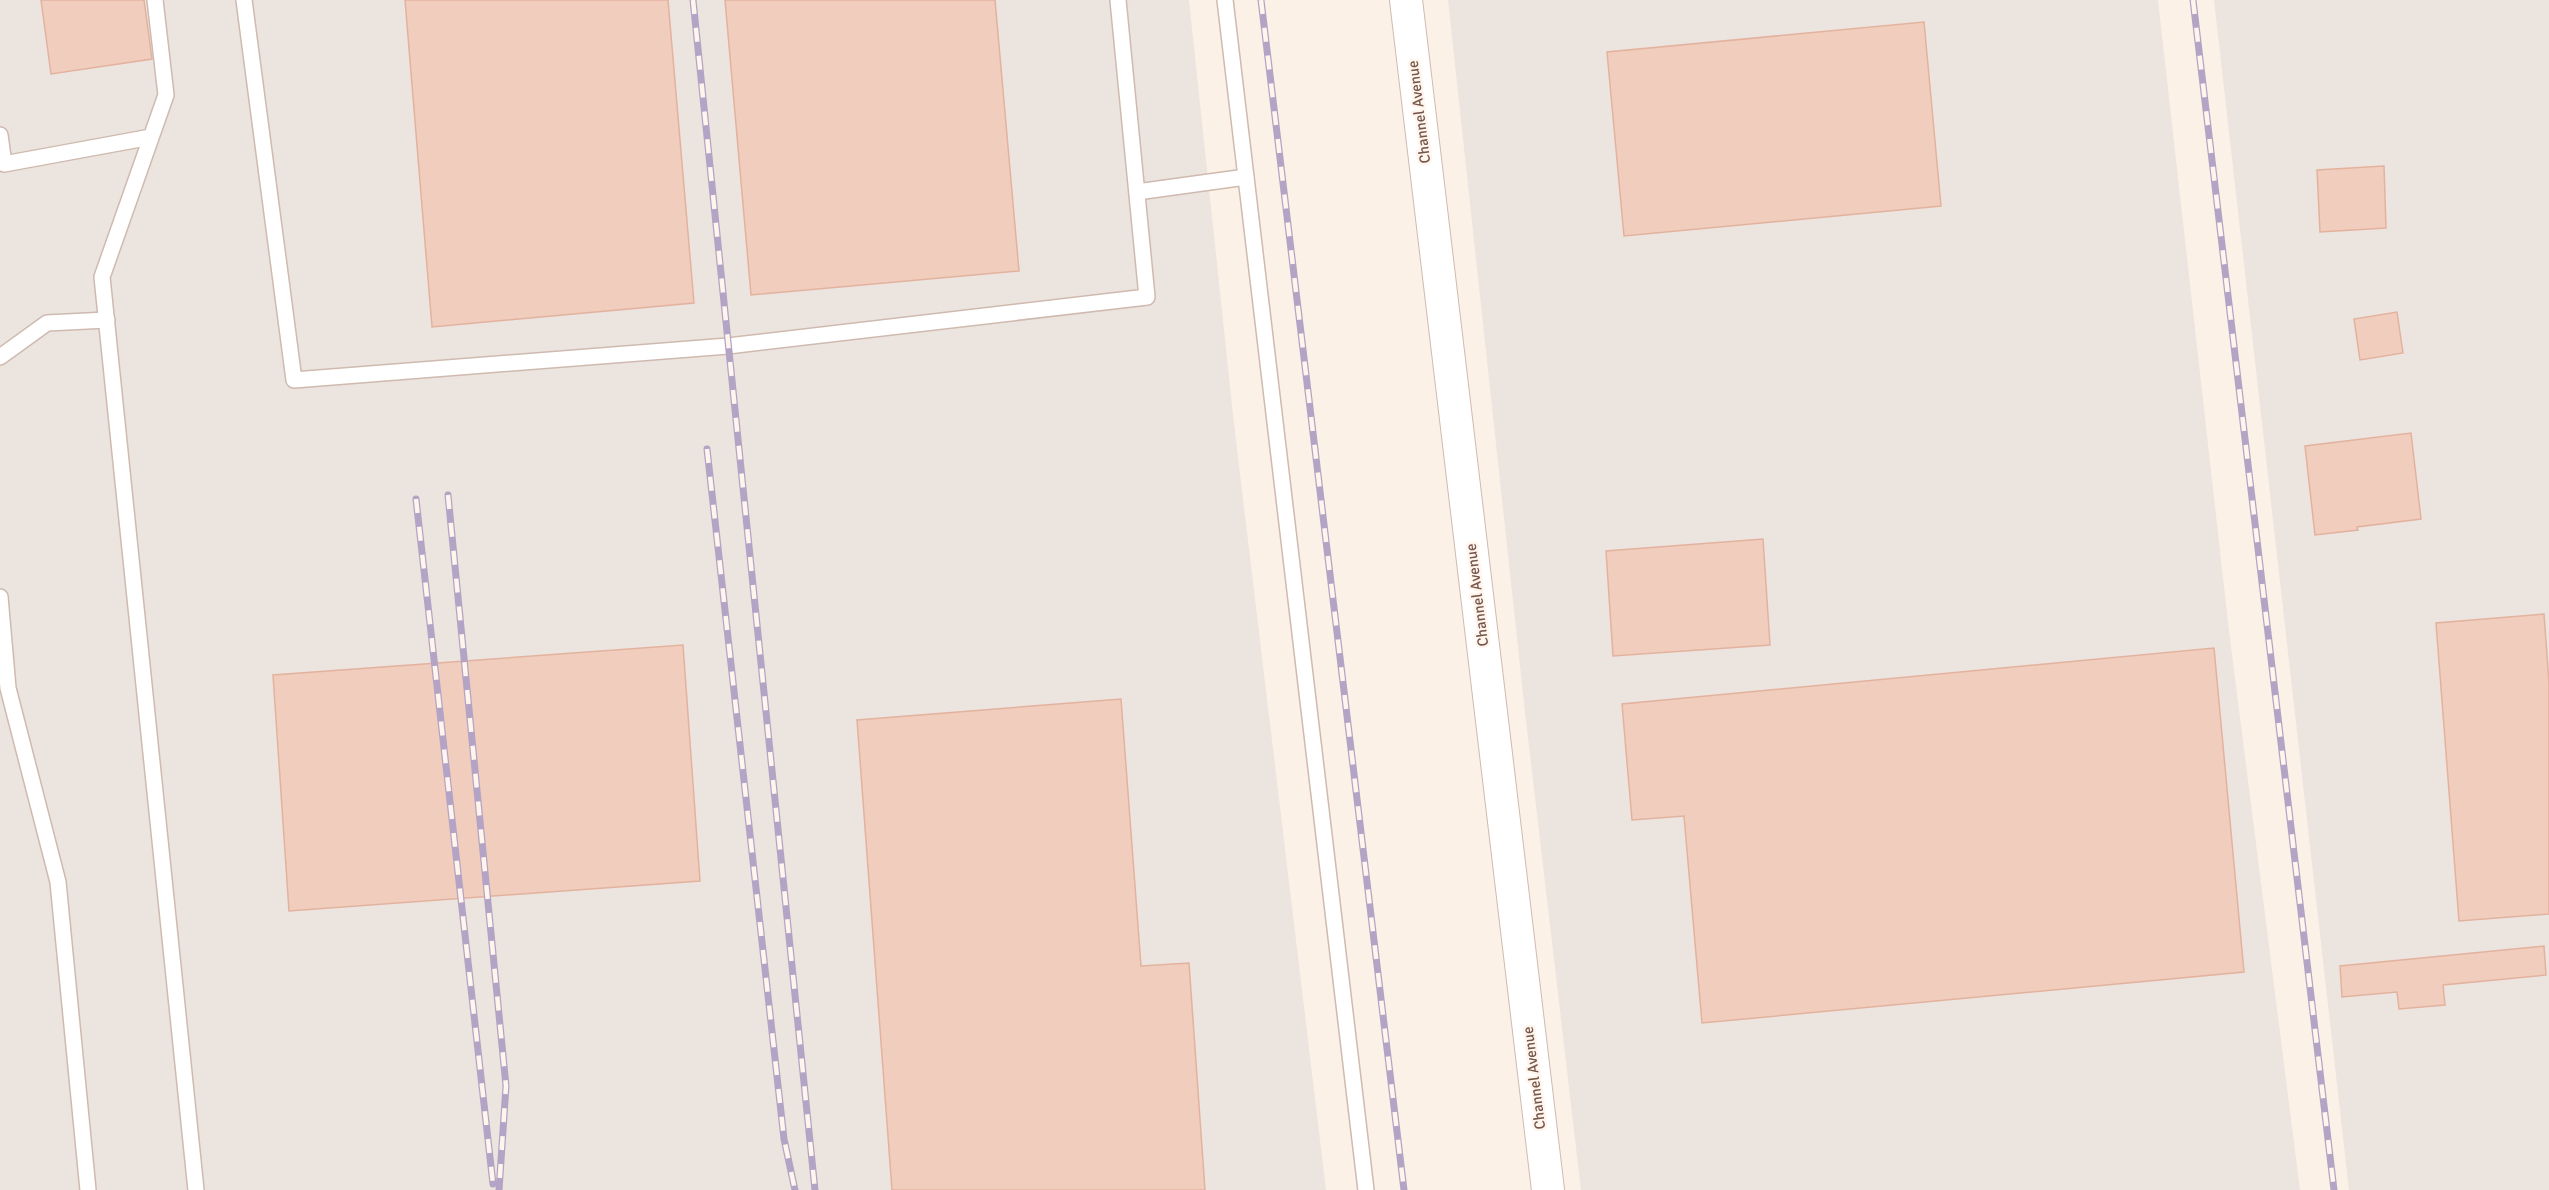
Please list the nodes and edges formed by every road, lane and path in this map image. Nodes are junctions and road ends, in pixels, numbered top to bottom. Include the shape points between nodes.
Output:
1 (154, 0) edge
2 (244, 0) edge
3 (1118, 0) edge
4 (1225, 0) edge
5 (1406, 0) edge
6 (0, 135) edge
7 (151, 137) junction
8 (2, 164) edge
9 (1246, 177) junction
10 (1137, 192) junction
11 (107, 320) junction
12 (0, 357) edge
13 (0, 597) edge
14 (88, 1190) edge
15 (196, 1190) edge
16 (1366, 1190) edge
17 (1548, 1190) edge

1 - 7 lane via 166,95
2 - 10 lane via 294,380 728,346 1147,297
3 - 10 lane
4 - 9 lane
5 - 17 street, Channel Avenue
6 - 8 lane
7 - 8 lane
7 - 11 lane via 102,277
9 - 10 lane
9 - 16 lane
11 - 12 lane via 47,323
11 - 15 lane
13 - 14 lane via 9,688 58,882

